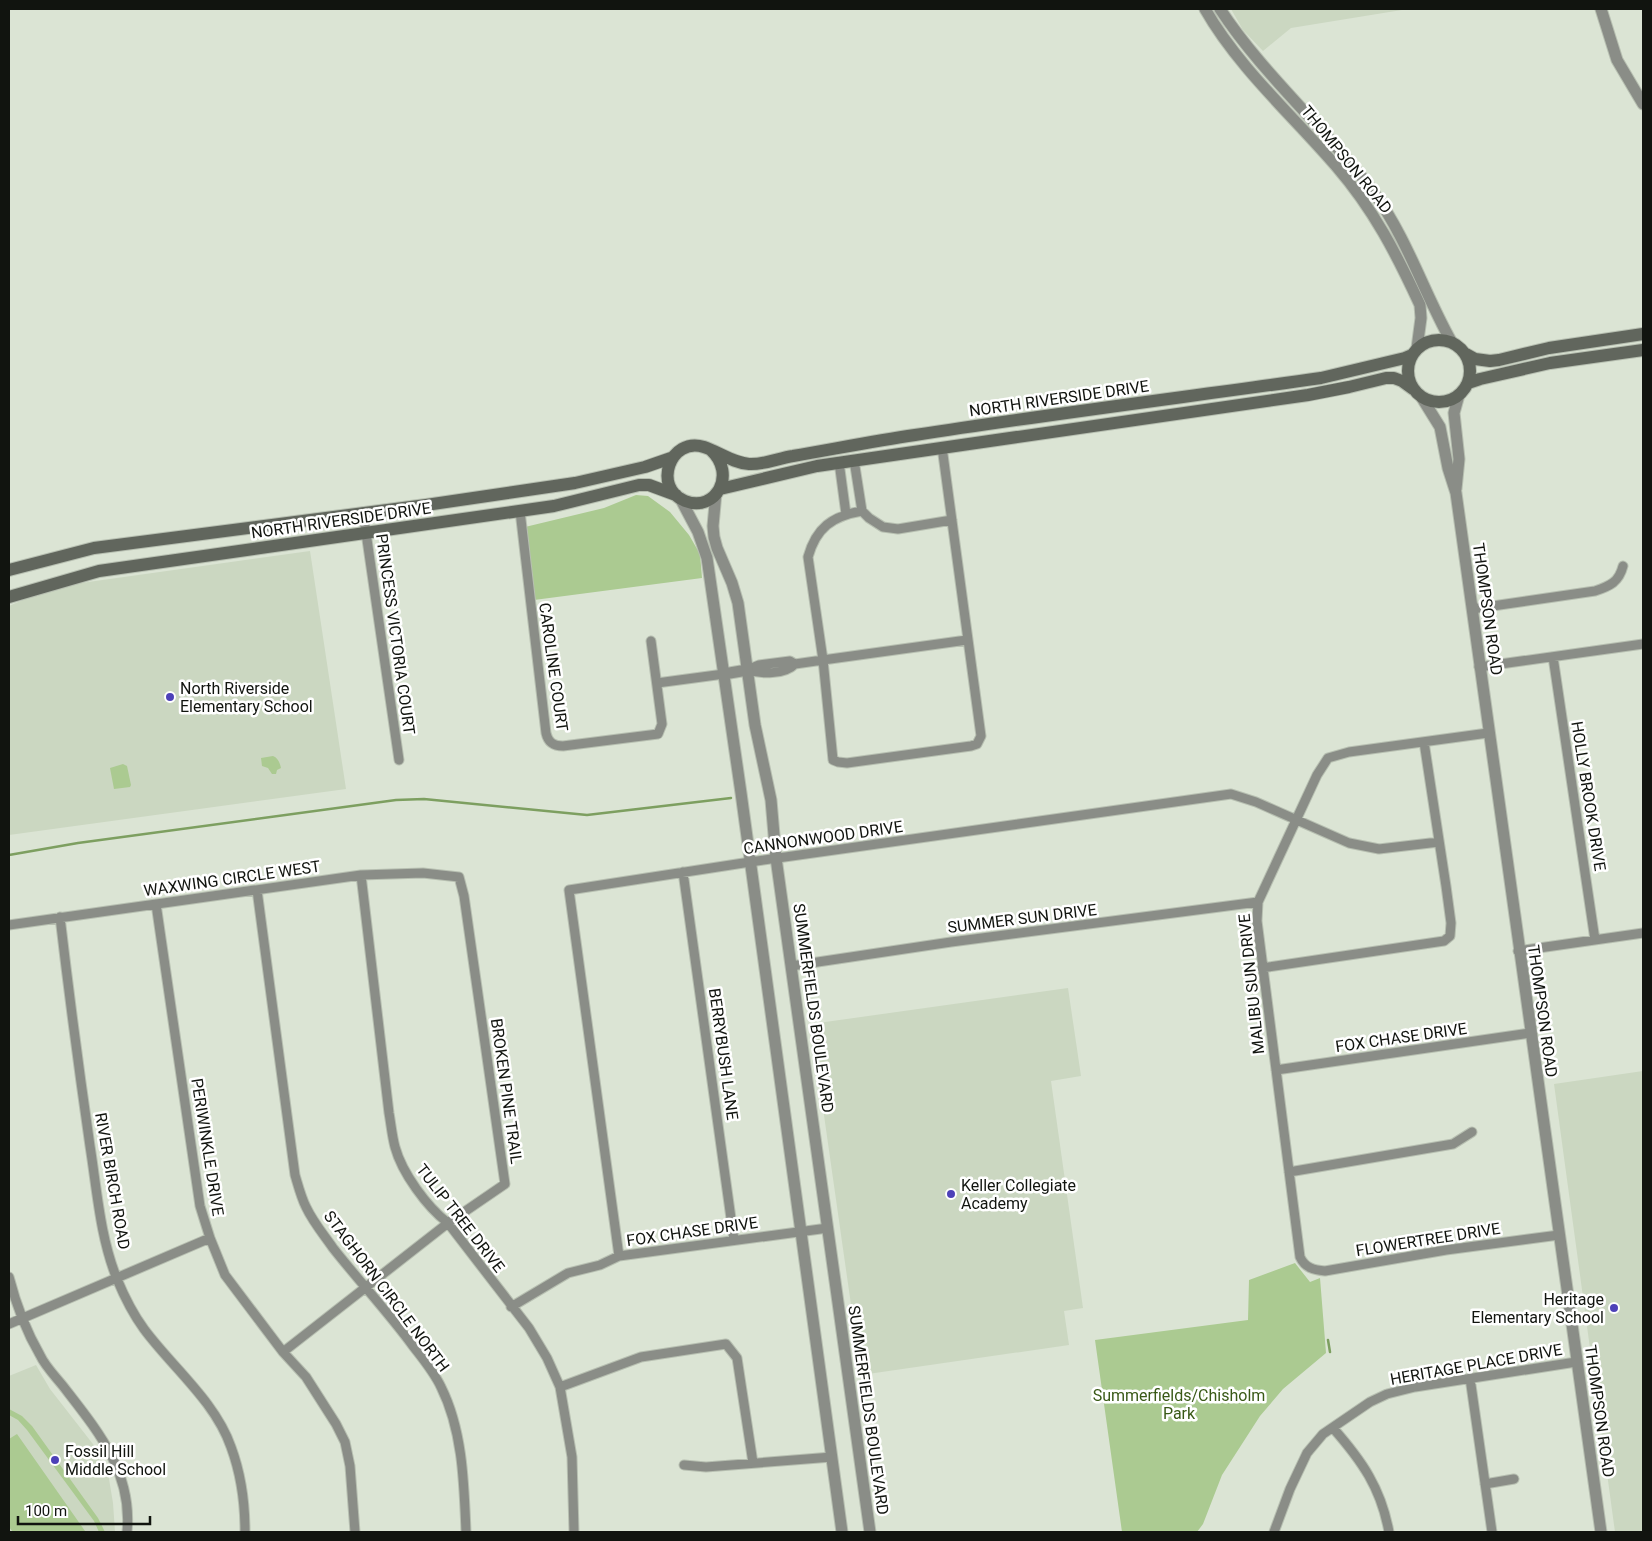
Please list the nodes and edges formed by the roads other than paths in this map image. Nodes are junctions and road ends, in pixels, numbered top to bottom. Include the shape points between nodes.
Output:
1 (1205, 9) edge
2 (1220, 9) edge
3 (1601, 9) edge
4 (1244, 44) junction
5 (1233, 50) junction
6 (1643, 104) edge
7 (1393, 222) junction
8 (1382, 229) junction
9 (1643, 334) edge
10 (1451, 341) junction
11 (1643, 350) edge
12 (1415, 351) junction
13 (1466, 354) junction
14 (1468, 383) junction
15 (1418, 393) junction
16 (1459, 396) junction
17 (1136, 404) junction
18 (1122, 406) junction
19 (1138, 420) junction
20 (1124, 422) junction
21 (942, 447) junction
22 (711, 450) junction
23 (671, 458) junction
24 (854, 460) junction
25 (839, 462) junction
26 (718, 491) junction
27 (1456, 493) junction
28 (679, 497) junction
29 (520, 511) junction
30 (862, 511) junction
31 (363, 512) junction
32 (846, 514) junction
33 (952, 520) junction
34 (366, 533) junction
35 (1623, 566) dead end
36 (9, 570) edge
37 (9, 597) edge
38 (1472, 609) junction
39 (967, 640) junction
40 (651, 641) dead end
41 (1643, 644) edge
42 (1553, 657) junction
43 (823, 660) junction
44 (1479, 668) junction
45 (747, 670) junction
46 (724, 674) junction
47 (657, 683) junction
48 (1488, 733) junction
49 (1424, 742) junction
50 (399, 760) dead end
51 (1296, 819) junction
52 (1439, 842) junction
53 (776, 858) junction
54 (750, 862) junction
55 (683, 872) junction
56 (361, 875) junction
57 (459, 877) joint
58 (257, 890) junction
59 (1258, 902) junction
60 (156, 904) junction
61 (60, 918) junction
62 (9, 925) edge
63 (1643, 933) edge
64 (1595, 940) junction
65 (1518, 951) junction
66 (792, 966) junction
67 (1262, 968) junction
68 (1530, 1033) junction
69 (1276, 1070) junction
70 (1472, 1132) dead end
71 (1289, 1172) junction
72 (448, 1224) junction
73 (828, 1228) junction
74 (801, 1231) junction
75 (1558, 1235) junction
76 (210, 1238) junction
77 (734, 1240) junction
78 (619, 1256) junction
79 (1304, 1264) joint
80 (9, 1277) edge
81 (117, 1278) junction
82 (366, 1287) junction
83 (511, 1307) junction
84 (23, 1318) junction
85 (9, 1324) edge
86 (283, 1352) junction
87 (1576, 1362) junction
88 (1470, 1378) junction
89 (560, 1387) junction
90 (1333, 1428) junction
91 (832, 1456) junction
92 (753, 1464) junction
93 (684, 1465) dead end
94 (1514, 1479) dead end
95 (1485, 1484) junction
96 (127, 1532) edge
97 (245, 1532) edge
98 (355, 1532) edge
99 (466, 1532) edge
100 (574, 1532) edge
101 (842, 1532) edge
102 (870, 1532) edge
103 (1274, 1532) edge
104 (1389, 1532) edge
105 (1492, 1532) edge
106 (1601, 1532) edge

1 - 5 street, THOMPSON ROAD
2 - 4 street, THOMPSON ROAD
3 - 6 street via 1617,60
4 - 5 street
4 - 7 street, THOMPSON ROAD via 1346,158
5 - 8 street, THOMPSON ROAD via 1337,166
7 - 8 street
7 - 10 street, THOMPSON ROAD via 1436,316
8 - 12 street, THOMPSON ROAD via 1420,305
9 - 13 main road via 1490,361
10 - 12 main road, NORTH RIVERSIDE DRIVE via 1437,339
10 - 13 main road
11 - 14 main road via 1550,363
12 - 15 main road via 1408,372 1409,381
12 - 17 main road, NORTH RIVERSIDE DRIVE via 1405,358 1321,378
13 - 14 main road via 1471,368
14 - 16 main road
15 - 16 main road, NORTH RIVERSIDE DRIVE via 1432,402 1441,403
15 - 19 main road, NORTH RIVERSIDE DRIVE via 1402,381 1386,378 1324,393
15 - 27 street, THOMPSON ROAD via 1440,427
16 - 27 street, THOMPSON ROAD via 1454,413 1459,459
17 - 18 main road, NORTH RIVERSIDE DRIVE
17 - 19 main road
18 - 20 main road
18 - 22 main road, NORTH RIVERSIDE DRIVE via 882,440 762,463 739,462
19 - 20 main road, NORTH RIVERSIDE DRIVE
20 - 21 main road, NORTH RIVERSIDE DRIVE
21 - 24 main road, NORTH RIVERSIDE DRIVE
21 - 33 street
22 - 23 main road, NORTH RIVERSIDE DRIVE via 702,446 685,447
22 - 26 main road via 724,472
23 - 28 main road via 667,474 671,490
23 - 31 main road, NORTH RIVERSIDE DRIVE via 575,483
24 - 25 main road, NORTH RIVERSIDE DRIVE
24 - 30 street
25 - 26 main road, NORTH RIVERSIDE DRIVE
25 - 32 street
26 - 28 main road, NORTH RIVERSIDE DRIVE via 704,502 695,503
26 - 45 street, SUMMERFIELDS BOULEVARD via 714,537 738,603
27 - 38 street, THOMPSON ROAD
28 - 29 main road, NORTH RIVERSIDE DRIVE via 649,485 638,485 570,503
28 - 46 street via 707,558
29 - 34 main road, NORTH RIVERSIDE DRIVE
29 - 47 street, CAROLINE COURT via 548,739 556,746 563,746 658,734 662,724
30 - 32 street
30 - 33 street via 883,527 898,528
31 - 34 street, PRINCESS VICTORIA COURT
31 - 36 main road, NORTH RIVERSIDE DRIVE via 94,548
32 - 43 street via 820,530 808,557
33 - 39 street
34 - 37 main road, NORTH RIVERSIDE DRIVE via 99,570
34 - 50 street, PRINCESS VICTORIA COURT
35 - 38 street via 1616,581 1596,591
38 - 44 street, THOMPSON ROAD
39 - 43 street
39 - 43 street via 981,736 977,744 971,746 847,763 833,760
40 - 47 street, CAROLINE COURT
41 - 42 street
42 - 44 street
42 - 64 street, HOLLY BROOK DRIVE
43 - 45 street via 760,674
44 - 48 street, THOMPSON ROAD
45 - 46 street
45 - 53 street, SUMMERFIELDS BOULEVARD via 770,800
46 - 47 street
46 - 54 street
48 - 49 street, MALIBU SUN DRIVE
48 - 65 street, THOMPSON ROAD
49 - 51 street, MALIBU SUN DRIVE via 1328,758
49 - 52 street
51 - 52 street, CANNONWOOD DRIVE via 1349,844 1379,849
51 - 53 street, CANNONWOOD DRIVE via 1231,794
51 - 59 street, MALIBU SUN DRIVE
52 - 67 street via 1451,923 1450,936 1444,941
53 - 54 street, CANNONWOOD DRIVE
53 - 66 street, SUMMERFIELDS BOULEVARD
54 - 55 street, CANNONWOOD DRIVE
54 - 74 street
55 - 77 street, BERRYBUSH LANE
55 - 78 street, CANNONWOOD DRIVE via 569,890
56 - 57 street, WAXWING CIRCLE WEST via 423,873
56 - 58 street, WAXWING CIRCLE WEST
56 - 72 street, TULIP TREE DRIVE via 395,1148 414,1185 436,1215
57 - 72 street, BROKEN PINE TRAIL via 505,1184
58 - 60 street, WAXWING CIRCLE WEST
58 - 82 street, STAGHORN CIRCLE NORTH via 295,1175 305,1207 323,1235
59 - 66 street, SUMMER SUN DRIVE
59 - 67 street, MALIBU SUN DRIVE via 1256,921
60 - 61 street, WAXWING CIRCLE WEST
60 - 76 street, PERIWINKLE DRIVE via 200,1206
61 - 62 street, WAXWING CIRCLE WEST
61 - 81 street, RIVER BIRCH ROAD via 102,1223
63 - 64 street
64 - 65 street
65 - 68 street, THOMPSON ROAD
66 - 73 street, SUMMERFIELDS BOULEVARD
67 - 69 street, MALIBU SUN DRIVE
68 - 69 street, FOX CHASE DRIVE
68 - 75 street, THOMPSON ROAD
69 - 71 street, MALIBU SUN DRIVE
70 - 71 street via 1453,1144
71 - 79 street, MALIBU SUN DRIVE via 1300,1257
72 - 82 street, BROKEN PINE TRAIL
72 - 83 street, TULIP TREE DRIVE
73 - 74 street, FOX CHASE DRIVE
73 - 102 street, SUMMERFIELDS BOULEVARD
74 - 77 street, FOX CHASE DRIVE
74 - 91 street
75 - 79 street, FLOWERTREE DRIVE via 1325,1271
75 - 87 street, THOMPSON ROAD
76 - 81 street
76 - 86 street, PERIWINKLE DRIVE via 225,1275
77 - 78 street, FOX CHASE DRIVE
78 - 83 street, FOX CHASE DRIVE via 568,1274
80 - 84 street
81 - 84 street
81 - 97 street, RIVER BIRCH ROAD via 144,1329 194,1386 231,1445 239,1470
82 - 86 street, BROKEN PINE TRAIL
82 - 99 street, STAGHORN CIRCLE NORTH via 441,1387 458,1444
83 - 89 street, TULIP TREE DRIVE via 533,1335
84 - 85 street
84 - 96 street via 40,1356 109,1449 122,1476
86 - 98 street, PERIWINKLE DRIVE via 306,1377 345,1442
87 - 88 street, HERITAGE PLACE DRIVE
87 - 106 street, THOMPSON ROAD
88 - 90 street, HERITAGE PLACE DRIVE via 1387,1394 1356,1410
88 - 95 street
89 - 92 street via 641,1357 726,1344 737,1358
89 - 100 street, TULIP TREE DRIVE via 572,1457
90 - 103 street, HERITAGE PLACE DRIVE via 1307,1452
90 - 104 street via 1371,1477
91 - 92 street
91 - 101 street
92 - 93 street
94 - 95 street
95 - 105 street

